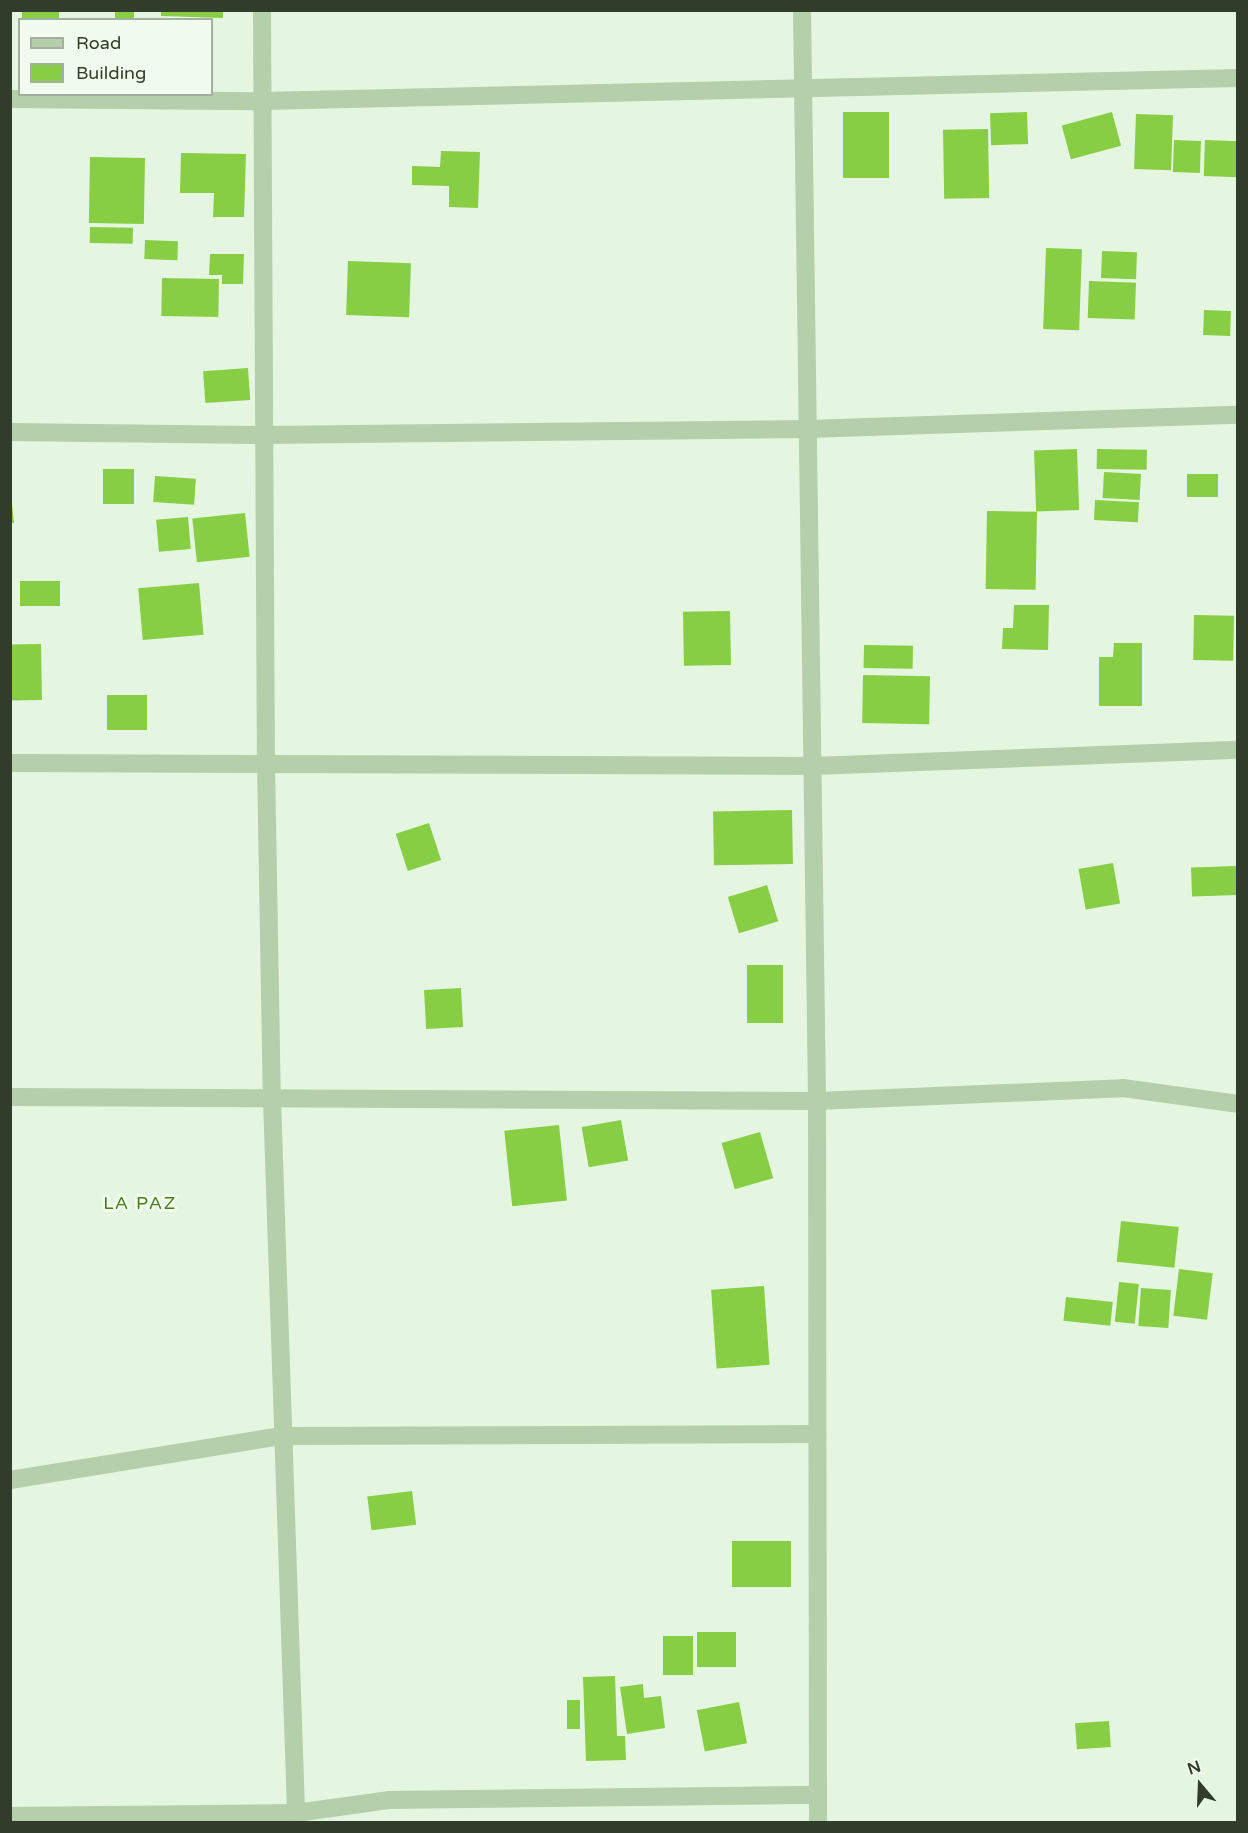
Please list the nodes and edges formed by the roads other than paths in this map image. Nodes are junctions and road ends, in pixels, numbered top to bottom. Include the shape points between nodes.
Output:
1 (262, 10) edge
2 (802, 10) edge
3 (1238, 78) edge
4 (803, 89) junction
5 (10, 99) edge
6 (264, 101) junction
7 (1238, 416) edge
8 (808, 429) junction
9 (10, 432) edge
10 (265, 435) junction
11 (1238, 750) edge
12 (10, 763) edge
13 (266, 764) junction
14 (814, 766) junction
15 (10, 1097) edge
16 (272, 1099) junction
17 (817, 1101) junction
18 (1238, 1104) edge
19 (818, 1434) junction
20 (284, 1436) junction
21 (10, 1480) edge
22 (818, 1795) junction
23 (296, 1812) junction
24 (10, 1816) edge
25 (819, 1822) edge

1 - 6 street
2 - 4 street
3 - 4 street
4 - 6 street
4 - 8 street
5 - 6 street
6 - 10 street
7 - 8 street
8 - 10 street
8 - 14 street
9 - 10 street
10 - 13 street
11 - 14 street
12 - 13 street
13 - 14 street
13 - 16 street
14 - 17 street
15 - 16 street
16 - 17 street
16 - 20 street
17 - 18 street via 1123,1088
17 - 19 street
19 - 20 street
19 - 22 street
20 - 21 street
20 - 23 street
22 - 23 street via 390,1800
22 - 25 street
23 - 24 street

